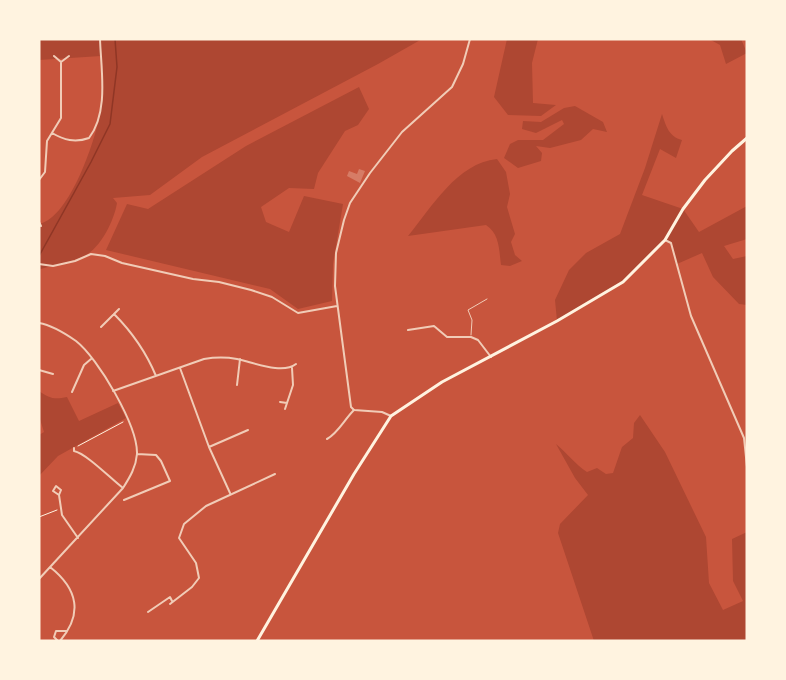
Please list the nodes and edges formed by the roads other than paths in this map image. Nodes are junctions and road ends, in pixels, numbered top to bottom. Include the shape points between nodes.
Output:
1 (100, 39) edge
2 (471, 39) edge
3 (54, 56) dead end
4 (69, 56) dead end
5 (61, 62) junction
6 (52, 133) junction
7 (747, 138) edge
8 (46, 141) junction
9 (39, 142) edge
10 (39, 170) edge
11 (45, 172) junction
12 (39, 180) edge
13 (39, 222) edge
14 (41, 226) dead end
15 (664, 240) junction
16 (39, 264) edge
17 (487, 299) dead end
18 (337, 306) junction
19 (119, 309) dead end
20 (114, 314) junction
21 (39, 323) edge
22 (101, 327) dead end
23 (408, 330) dead end
24 (471, 337) junction
25 (491, 357) junction
26 (91, 358) junction
27 (240, 359) junction
28 (296, 364) dead end
29 (180, 368) junction
30 (292, 368) junction
31 (39, 370) edge
32 (53, 374) dead end
33 (156, 376) junction
34 (232, 380) dead end
35 (237, 381) junction
36 (237, 386) dead end
37 (113, 391) junction
38 (72, 392) dead end
39 (280, 402) dead end
40 (287, 403) junction
41 (285, 409) dead end
42 (354, 410) junction
43 (391, 416) junction
44 (248, 430) dead end
45 (327, 439) dead end
46 (209, 447) junction
47 (74, 448) road end
48 (86, 450) dead end
49 (82, 453) junction
50 (137, 454) junction
51 (747, 467) edge
52 (275, 474) dead end
53 (268, 477) junction
54 (270, 482) dead end
55 (123, 488) junction
56 (230, 494) junction
57 (59, 495) dead end
58 (124, 500) dead end
59 (78, 538) junction
60 (50, 567) junction
61 (39, 579) edge
62 (148, 612) dead end
63 (66, 631) junction
64 (59, 641) edge
65 (257, 641) edge

1 - 6 street via 99,121 89,138 82,141 65,141
2 - 18 street via 452,87 402,132 350,203 336,253
3 - 5 street
4 - 5 street
5 - 6 street via 61,118
6 - 8 street
7 - 15 highway via 705,180
8 - 9 street
8 - 11 street
10 - 11 street
11 - 12 street
13 - 14 street
15 - 25 highway via 623,282
15 - 51 street via 671,243 691,316 744,438
16 - 18 street via 53,266 91,254 251,290 298,313
17 - 24 lane via 468,310 473,325
18 - 42 street via 348,398
19 - 20 street
20 - 22 street
20 - 33 street via 141,345
21 - 26 street via 77,342
23 - 24 street via 434,326 447,337
24 - 25 street
25 - 43 highway via 442,382
26 - 37 street
26 - 38 street
27 - 29 street via 204,359
27 - 30 street via 269,368
27 - 35 street
28 - 30 street
29 - 33 street
29 - 46 street
30 - 40 street via 293,385
31 - 32 street
33 - 37 street
34 - 35 street
35 - 36 street
37 - 50 street via 135,436
39 - 40 street
40 - 41 street
42 - 43 street
42 - 45 street
43 - 65 highway
44 - 46 street
46 - 56 street
47 - 49 street
48 - 49 street
49 - 55 street
50 - 55 street
50 - 58 street via 156,455 170,480
52 - 53 street
53 - 54 street
53 - 56 street
55 - 59 street
56 - 62 street via 206,506 184,524 179,537 196,563 199,578 171,602 170,597
57 - 59 street via 62,515
59 - 60 street
60 - 61 street
60 - 63 street via 64,580 74,599 75,615
63 - 64 street
63 - 64 street via 56,631 54,637

